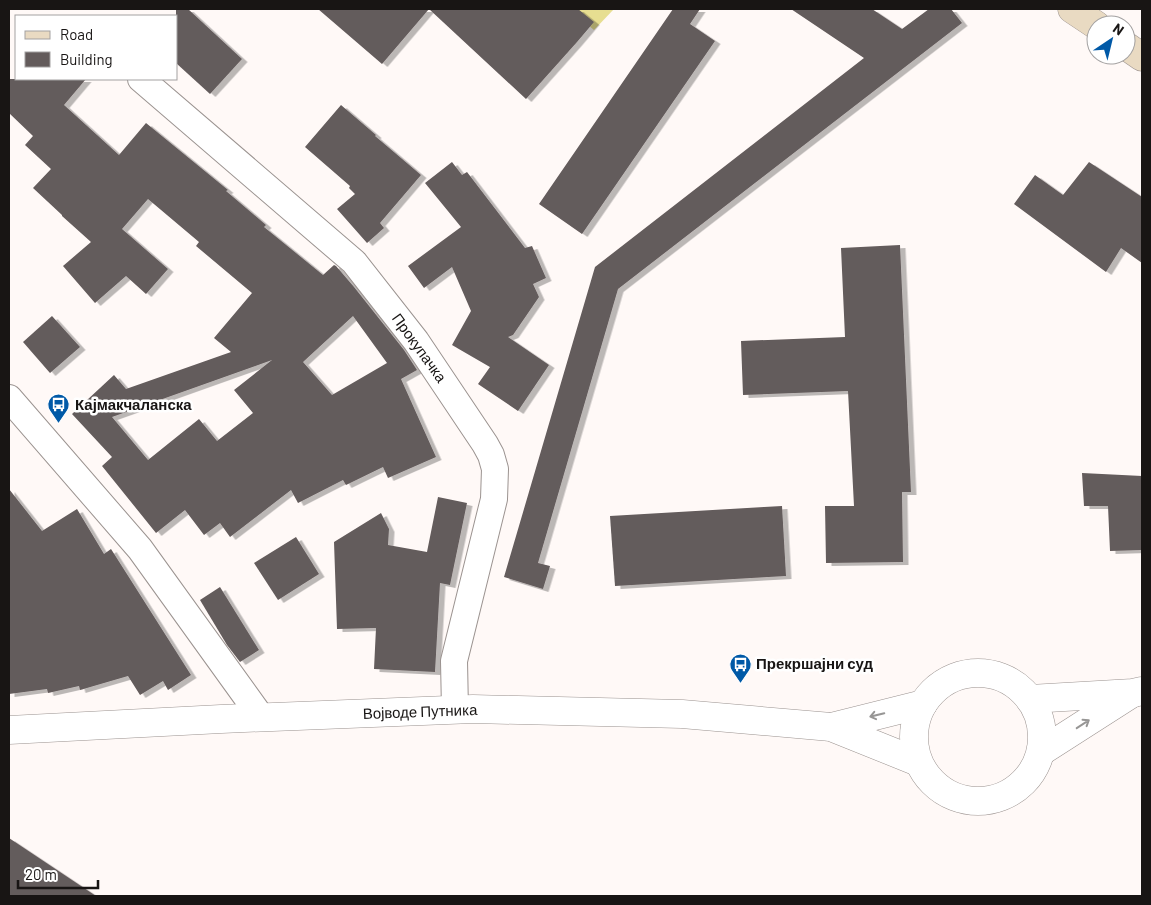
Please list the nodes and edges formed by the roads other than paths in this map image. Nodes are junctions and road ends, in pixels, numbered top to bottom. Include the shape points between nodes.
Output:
1 (1072, 9) edge
2 (1086, 18) edge
3 (142, 80) edge
4 (9, 398) edge
5 (1138, 692) edge
6 (1030, 699) junction
7 (923, 704) junction
8 (455, 710) junction
9 (261, 717) junction
10 (831, 727) junction
11 (9, 730) edge
12 (1042, 751) junction
13 (918, 762) junction

1 - 2 main road
3 - 8 street, Прокупачка via 354,262 416,341 491,455 495,469 494,499 454,661
4 - 9 street via 140,548
5 - 6 street
12 -> 5 street
6 - 7 street via 1006,679 975,673 945,682
6 - 12 street via 1041,724
7 -> 10 street, Војводе Путника
7 - 13 street via 915,722
8 - 9 street, Војводе Путника
8 - 10 street, Војводе Путника via 682,714
9 - 11 street, Војводе Путника
10 - 13 street, Војводе Путника
12 - 13 street via 1031,774 1013,792 988,802 963,800 946,794 924,773

